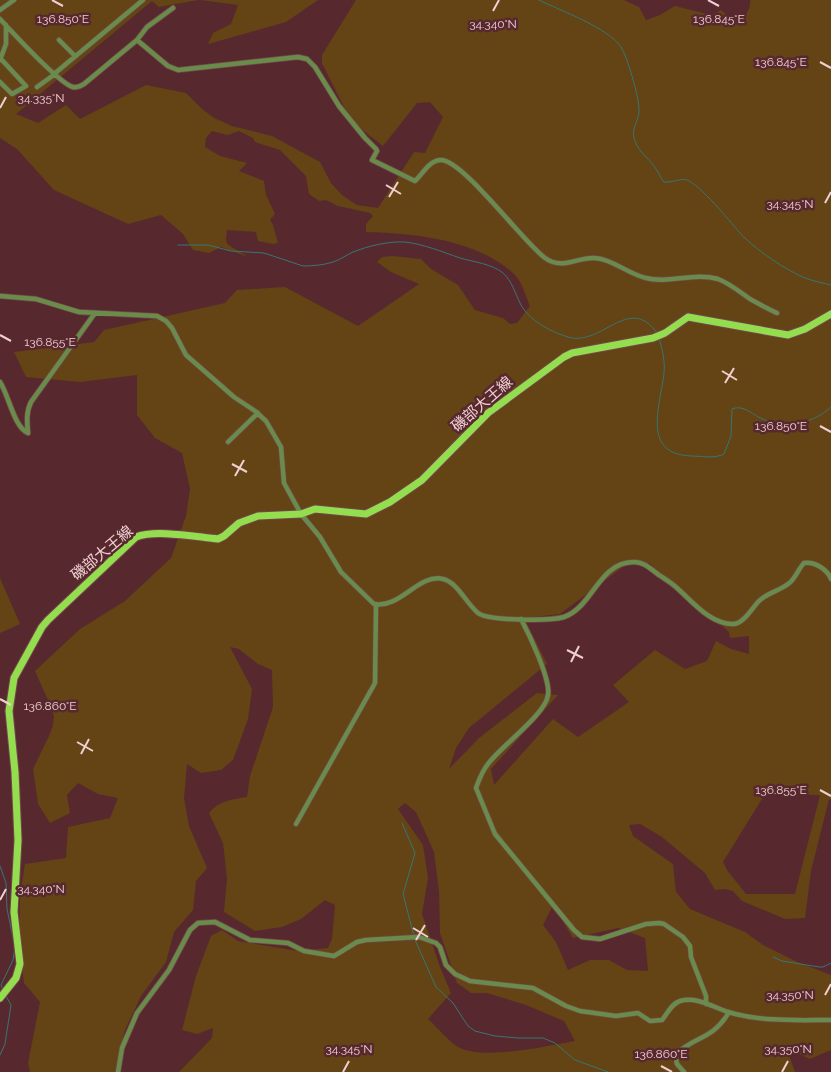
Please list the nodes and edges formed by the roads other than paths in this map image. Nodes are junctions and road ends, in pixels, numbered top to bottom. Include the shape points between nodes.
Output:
1 (14, 0) edge
2 (143, 0) edge
3 (173, 8) dead end
4 (0, 10) edge
5 (0, 19) edge
6 (6, 25) junction
7 (59, 40) dead end
8 (137, 40) junction
9 (75, 56) junction
10 (0, 60) edge
11 (55, 74) junction
12 (0, 82) edge
13 (37, 87) dead end
14 (0, 296) edge
15 (95, 313) junction
16 (777, 313) dead end
17 (831, 314) edge
18 (0, 382) edge
19 (258, 413) junction
20 (228, 442) dead end
21 (301, 514) junction
22 (831, 579) edge
23 (376, 604) junction
24 (521, 619) junction
25 (296, 824) dead end
26 (3, 995) edge
27 (706, 1004) junction
28 (730, 1012) junction
29 (831, 1020) edge
30 (118, 1072) edge
31 (684, 1072) edge

1 - 4 street
2 - 9 street
3 - 8 street
5 - 6 street
6 - 10 street via 6,44
6 - 11 street
7 - 9 street
8 - 11 street via 78,87 72,87
8 - 16 street via 168,66 178,70 298,57 307,59 339,106 376,149 372,160 415,181 435,161 443,160 454,165 550,261 564,264 593,258 646,278 658,280 693,276 718,279
9 - 11 street
10 - 12 street via 26,86 12,94
11 - 13 street
14 - 15 street via 36,299 79,312
15 - 18 street via 31,402 28,433 18,424
15 - 19 street via 157,316 166,321 186,355 234,397
17 - 21 main road, 磯部大王線 via 806,329 788,335 688,318 658,336 578,351 564,357 488,413 422,480 390,502 366,514 316,510
19 - 20 street
19 - 21 street via 281,446 284,483
21 - 23 street via 341,572
21 - 26 main road, 磯部大王線 via 258,516 239,523 218,539 156,534 136,537 42,627 14,678 9,711 18,840 14,912 20,964 16,978
22 - 24 street via 823,569 804,563 789,584 766,595 739,622 727,623 704,612 650,568 632,562 615,566 567,616
23 - 24 street via 389,603 432,579 443,578 454,585 480,614
23 - 25 street via 375,683
24 - 27 street via 531,638 549,693 539,711 487,764 476,788 495,834 582,937 600,939 659,923 683,937 690,946
27 - 28 street
27 - 30 street via 678,1001 662,1020 653,1022 638,1014 616,1016 580,1011 532,988 470,981 455,974 446,964 440,947 428,939 366,940 334,956 304,951 288,943 250,940 215,922 198,923 190,930 169,970 137,1013 122,1048
28 - 29 street via 769,1019
28 - 31 street via 720,1027 675,1056

